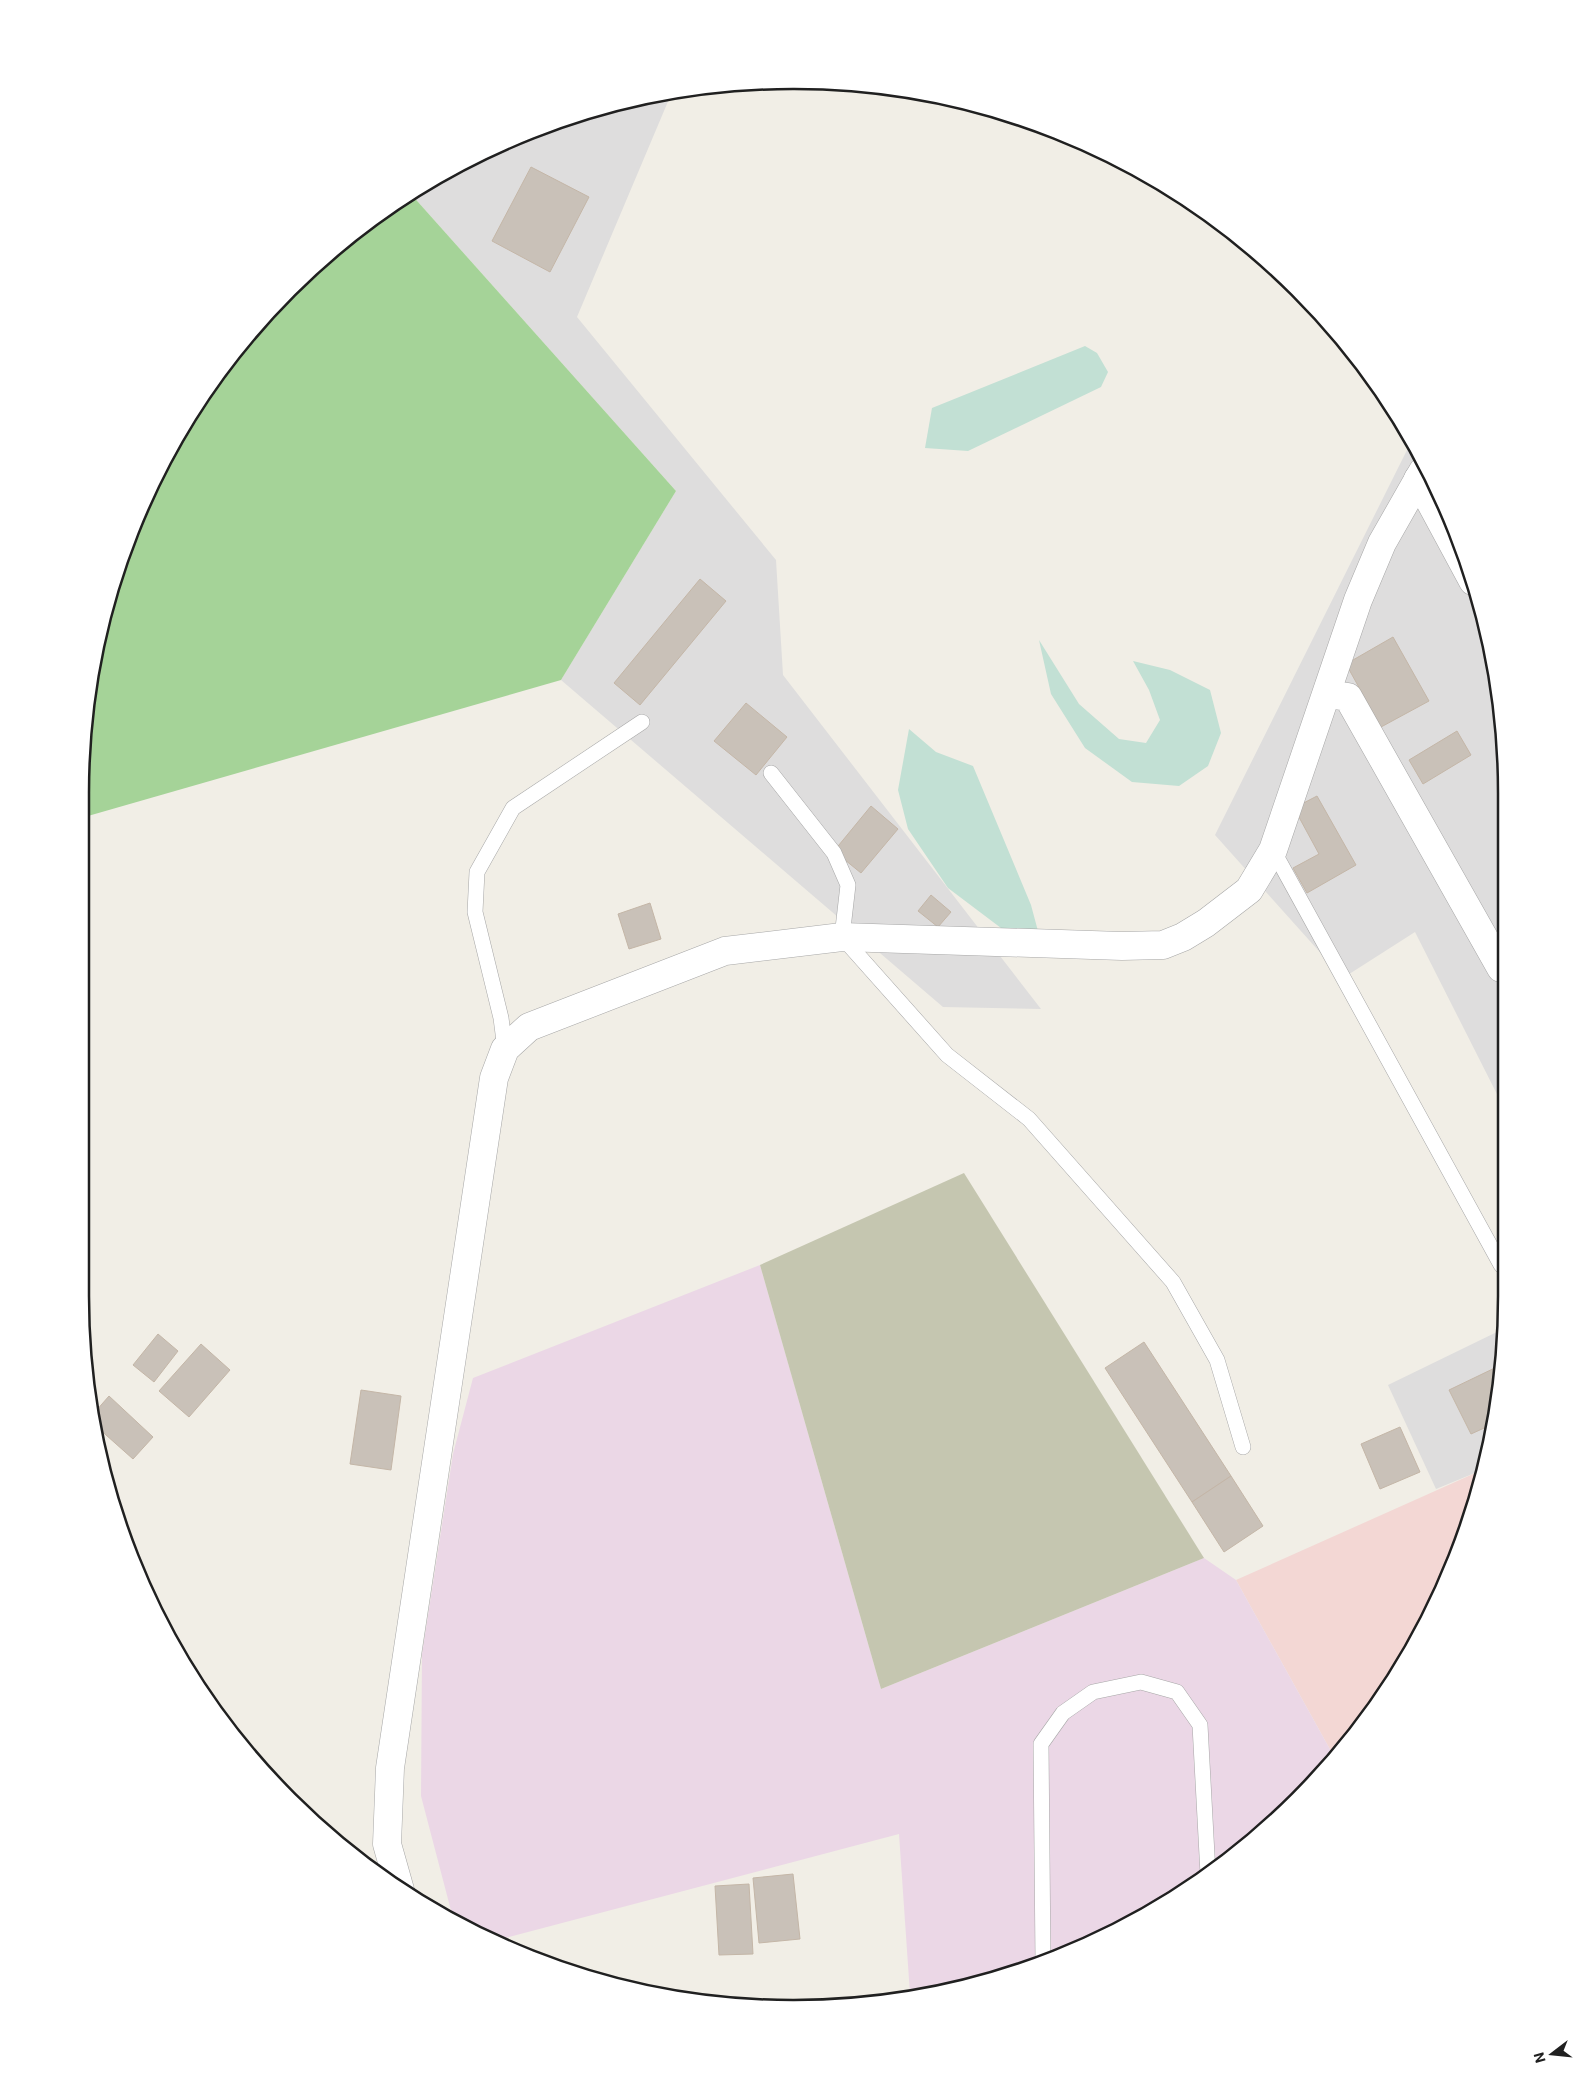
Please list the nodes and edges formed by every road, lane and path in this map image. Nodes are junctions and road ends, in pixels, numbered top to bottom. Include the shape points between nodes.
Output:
1 (1420, 475) edge
2 (1446, 528) edge
3 (1327, 694) junction
4 (642, 722) dead end
5 (771, 774) dead end
6 (1273, 850) junction
7 (842, 937) junction
8 (1498, 963) edge
9 (505, 1049) junction
10 (1498, 1261) edge
11 (1243, 1447) dead end
12 (1208, 1866) edge
13 (396, 1877) edge
14 (1043, 1954) edge

1 - 2 street
1 - 3 street via 1382,543 1358,600
3 - 6 street
3 - 8 street via 1348,697
4 - 9 lane via 513,808 477,872 475,912 501,1018
5 - 7 lane via 834,853 848,885
6 - 7 street via 1249,890 1206,923 1163,945
6 - 10 lane
7 - 9 street via 725,951 529,1027
7 - 11 lane via 947,1055 1029,1118 1173,1282 1217,1360
9 - 13 street via 494,1078 390,1768 387,1844
12 - 14 lane via 1200,1725 1177,1692 1141,1682 1094,1692 1063,1713 1041,1744

